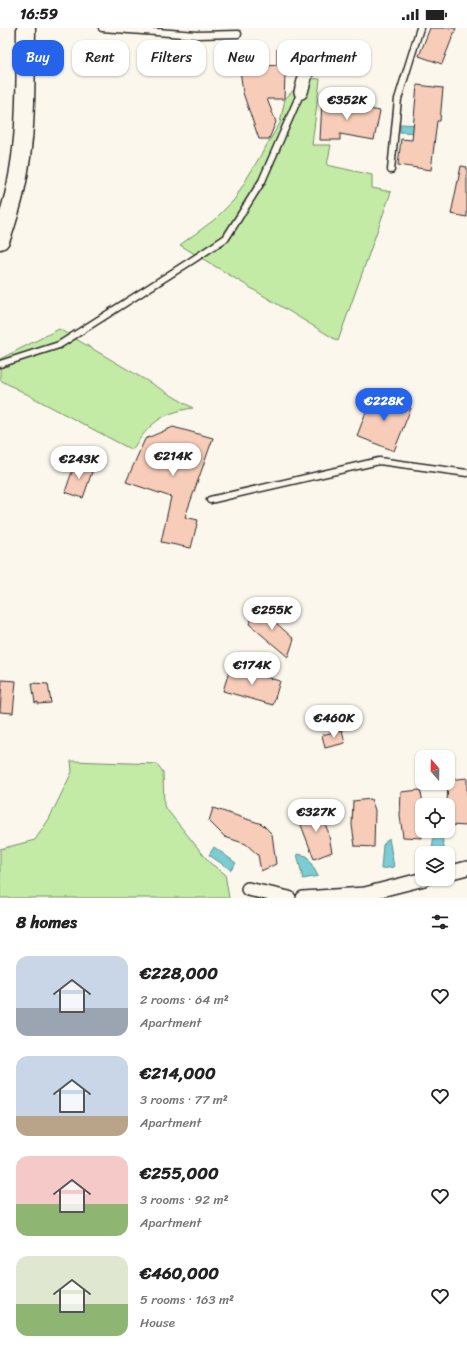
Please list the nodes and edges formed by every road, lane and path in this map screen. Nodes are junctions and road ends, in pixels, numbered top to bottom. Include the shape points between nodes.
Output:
1 (26, 28) edge
2 (102, 28) edge
3 (420, 28) edge
4 (238, 34) dead end
5 (305, 76) edge
6 (301, 92) joint
7 (391, 170) dead end
8 (0, 240) edge
9 (0, 364) edge
10 (467, 473) edge
11 (210, 500) dead end
12 (467, 868) edge
13 (455, 871) edge
14 (415, 881) edge
15 (248, 889) dead end
16 (289, 898) edge
17 (303, 898) edge

1 - 8 main road via 22,156 14,198
2 - 4 lane via 196,35
3 - 7 lane via 398,99
5 - 6 street
6 - 9 lane via 262,181 226,238 58,345
10 - 11 lane via 379,461
12 - 13 street
14 - 17 street via 365,894
15 - 16 street

